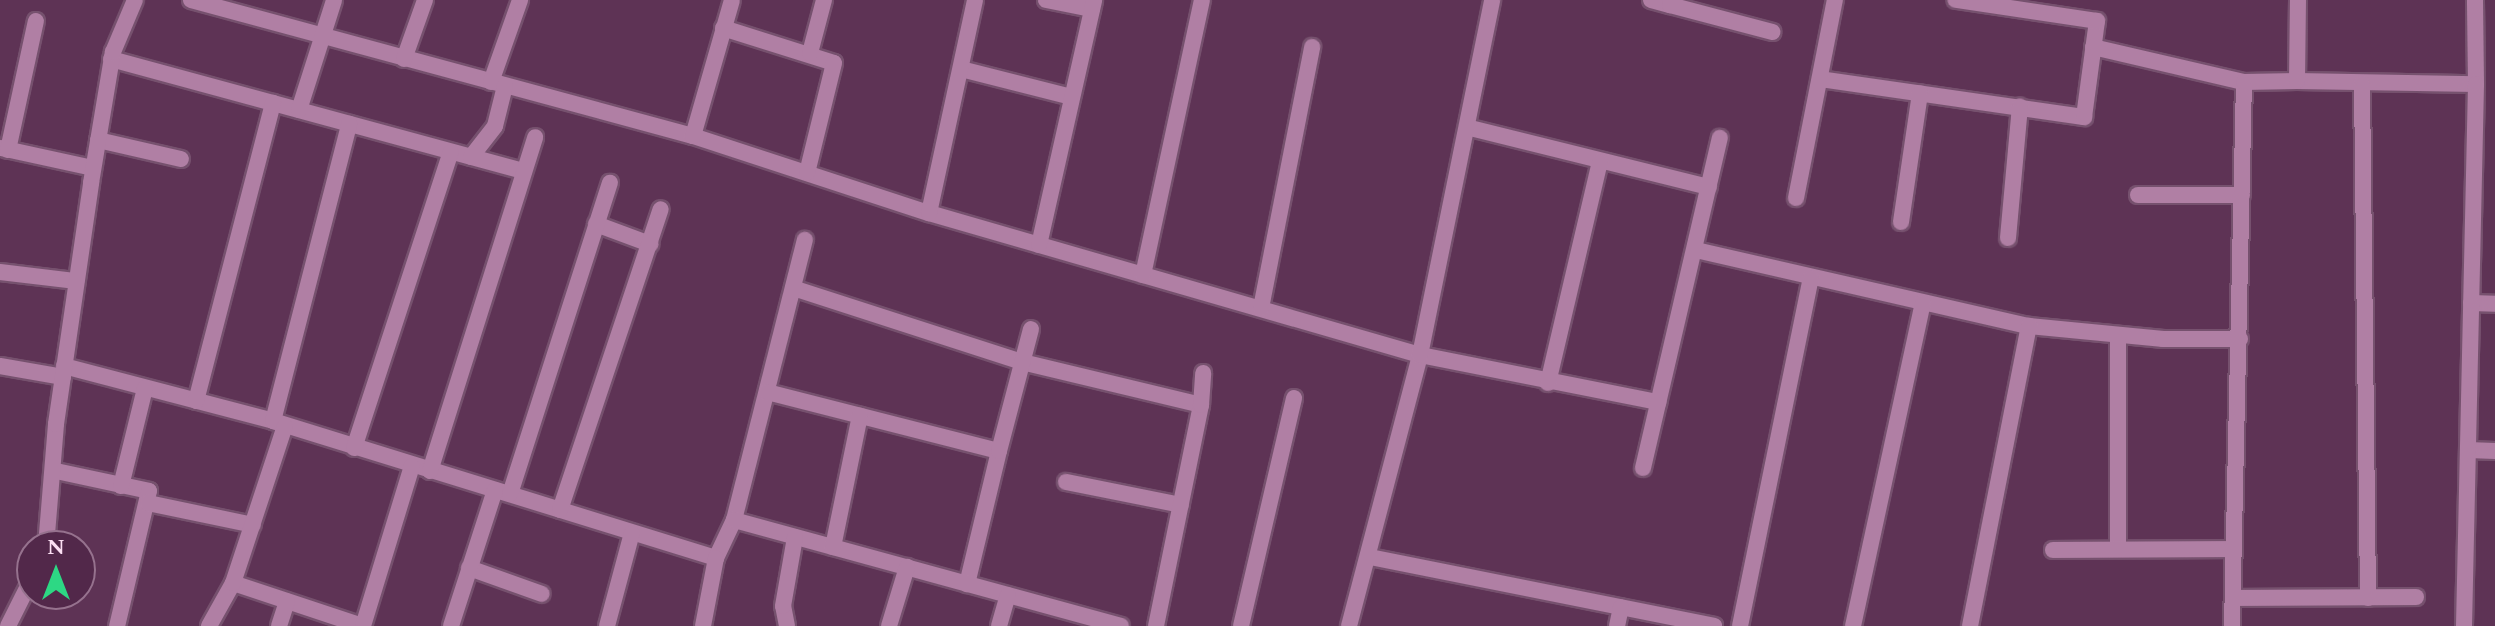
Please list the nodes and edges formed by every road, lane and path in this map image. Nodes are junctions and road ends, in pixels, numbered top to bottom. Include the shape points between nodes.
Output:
1 (135, 0) edge
2 (191, 0) edge
3 (334, 0) edge
4 (425, 0) edge
5 (520, 0) edge
6 (732, 0) edge
7 (824, 0) edge
8 (975, 0) edge
9 (1046, 0) edge
10 (1202, 0) edge
11 (1492, 0) edge
12 (1651, 0) edge
13 (1835, 0) edge
14 (1956, 0) edge
15 (2298, 0) edge
16 (2475, 0) edge
17 (1671, 2) edge
18 (1093, 4) edge
19 (234, 5) edge
20 (2025, 5) edge
21 (36, 21) dead end
22 (723, 28) junction
23 (1772, 32) dead end
24 (322, 35) junction
25 (1312, 47) dead end
26 (2093, 47) junction
27 (810, 53) junction
28 (111, 59) junction
29 (404, 59) junction
30 (961, 69) junction
31 (1820, 79) junction
32 (2297, 81) junction
33 (2244, 82) junction
34 (498, 84) junction
35 (2362, 84) junction
36 (2476, 84) junction
37 (1920, 93) junction
38 (1072, 97) junction
39 (273, 103) junction
40 (2020, 107) junction
41 (299, 110) junction
42 (349, 124) junction
43 (1470, 128) junction
44 (693, 136) junction
45 (535, 137) dead end
46 (1720, 138) dead end
47 (98, 140) junction
48 (4, 149) edge
49 (451, 152) junction
50 (471, 157) junction
51 (181, 159) dead end
52 (1600, 162) junction
53 (93, 168) junction
54 (524, 171) junction
55 (807, 173) junction
56 (610, 183) dead end
57 (1709, 187) junction
58 (2138, 195) dead end
59 (2242, 195) junction
60 (1796, 198) dead end
61 (661, 209) dead end
62 (929, 213) junction
63 (1901, 222) dead end
64 (596, 224) junction
65 (2008, 238) dead end
66 (805, 240) dead end
67 (650, 244) junction
68 (1039, 245) junction
69 (1696, 250) junction
70 (0, 272) edge
71 (1143, 275) junction
72 (1811, 278) junction
73 (76, 281) junction
74 (793, 288) junction
75 (1923, 303) junction
76 (2471, 303) junction
77 (2495, 304) edge
78 (1261, 308) junction
79 (2029, 326) junction
80 (1031, 329) dead end
81 (2118, 336) junction
82 (2240, 339) junction
83 (1420, 355) junction
84 (1022, 362) junction
85 (0, 367) edge
86 (64, 372) junction
87 (1203, 373) dead end
88 (1548, 383) junction
89 (145, 388) junction
90 (767, 392) junction
91 (1294, 398) dead end
92 (196, 401) junction
93 (1658, 402) junction
94 (1201, 405) junction
95 (860, 416) junction
96 (279, 424) junction
97 (354, 448) junction
98 (2468, 450) junction
99 (999, 451) junction
100 (2495, 451) edge
101 (412, 466) junction
102 (1643, 468) dead end
103 (56, 471) junction
104 (430, 471) junction
105 (1066, 482) dead end
106 (121, 486) junction
107 (502, 492) junction
108 (148, 503) junction
109 (1181, 505) junction
110 (560, 510) junction
111 (734, 520) junction
112 (253, 525) junction
113 (48, 530) edge
114 (632, 533) junction
115 (795, 537) junction
116 (833, 547) junction
117 (2118, 549) junction
118 (2234, 549) junction
119 (2053, 550) dead end
120 (1370, 557) junction
121 (716, 558) junction
122 (907, 567) junction
123 (469, 568) junction
124 (233, 583) junction
125 (967, 584) junction
126 (542, 594) dead end
127 (1008, 595) junction
128 (2416, 597) dead end
129 (2233, 598) junction
130 (2368, 598) junction
131 (287, 601) junction
132 (1621, 607) junction
133 (1111, 625) edge
134 (117, 626) edge
135 (209, 626) edge
136 (279, 626) edge
137 (363, 626) edge
138 (451, 626) edge
139 (607, 626) edge
140 (703, 626) edge
141 (787, 626) edge
142 (889, 626) edge
143 (999, 626) edge
144 (1156, 626) edge
145 (1241, 626) edge
146 (1349, 626) edge
147 (1617, 626) edge
148 (1714, 626) edge
149 (1740, 626) edge
150 (1853, 626) edge
151 (1970, 626) edge
152 (2232, 626) edge
153 (2464, 626) edge

1 - 28 street
2 - 19 street
3 - 24 street
4 - 29 street
5 - 34 street
6 - 22 street
7 - 27 street
8 - 30 street
9 - 18 street
10 - 71 street
11 - 43 street
12 - 17 street
13 - 31 street
14 - 20 street
15 - 32 street
16 - 36 street
17 - 23 street
18 - 38 street
19 - 24 street
20 - 26 street via 2097,21
21 - 48 street
22 - 27 street
22 - 44 street
24 - 29 street
24 - 41 street
25 - 78 street
26 - 33 street
26 - 40 street via 2084,117
27 - 55 street via 829,59 835,68
28 - 39 street
28 - 47 street
29 - 34 street
30 - 38 street
30 - 62 street
31 - 37 street
31 - 60 street
32 - 33 street
32 - 35 street
33 - 59 street
34 - 44 street
34 - 50 street via 495,126
35 - 36 street
35 - 130 street
36 - 76 street
37 - 40 street
37 - 63 street
38 - 68 street
39 - 41 street
39 - 92 street
40 - 65 street
41 - 42 street
42 - 49 street
42 - 96 street
43 - 52 street
43 - 83 street
44 - 55 street
45 - 54 street
46 - 57 street
47 - 51 street
47 - 53 street
48 - 53 street
49 - 50 street
49 - 97 street
50 - 54 street
52 - 57 street
52 - 88 street
53 - 73 street
54 - 104 street
55 - 62 street
56 - 64 street
57 - 69 street
58 - 59 street
59 - 82 street
61 - 67 street
62 - 68 street
64 - 67 street
64 - 107 street
66 - 74 street
67 - 110 street
68 - 71 street
69 - 72 street
69 - 93 street
70 - 73 street
71 - 78 street
72 - 75 street
72 - 149 street
73 - 86 street
74 - 84 street
74 - 90 street
75 - 79 street
75 - 150 street
76 - 77 street
76 - 98 street
78 - 83 street
79 - 81 street
79 - 151 street
80 - 84 street
81 - 82 street
81 - 117 street
82 - 118 street
83 - 88 street
83 - 120 street
84 - 94 street
84 - 99 street
85 - 86 street
86 - 89 street
86 - 103 street
87 - 94 street
88 - 93 street
89 - 92 street
89 - 106 street
90 - 95 street
90 - 111 street
91 - 145 street
92 - 96 street
93 - 102 street
94 - 109 street
95 - 99 street
95 - 116 street
96 - 97 street
96 - 112 street
97 - 101 street
98 - 100 street
98 - 153 street
99 - 125 street
101 - 104 street
101 - 137 street
103 - 106 street
103 - 113 street
104 - 107 street
105 - 109 street
106 - 108 street via 149,491
107 - 110 street
107 - 123 street
108 - 112 street
108 - 134 street
109 - 144 street
110 - 114 street
111 - 115 street
111 - 121 street
112 - 124 street
114 - 121 street
114 - 139 street
115 - 116 street
115 - 141 street via 783,606
116 - 122 street
117 - 118 street
117 - 119 street
118 - 129 street
120 - 132 street
120 - 146 street
121 - 140 street
122 - 125 street
122 - 142 street
123 - 126 street
123 - 138 street
124 - 131 street
124 - 135 street
125 - 127 street
127 - 133 street
127 - 143 street
128 - 130 street
129 - 130 street
129 - 152 street
131 - 136 street
131 - 137 street
132 - 147 street
132 - 148 street

